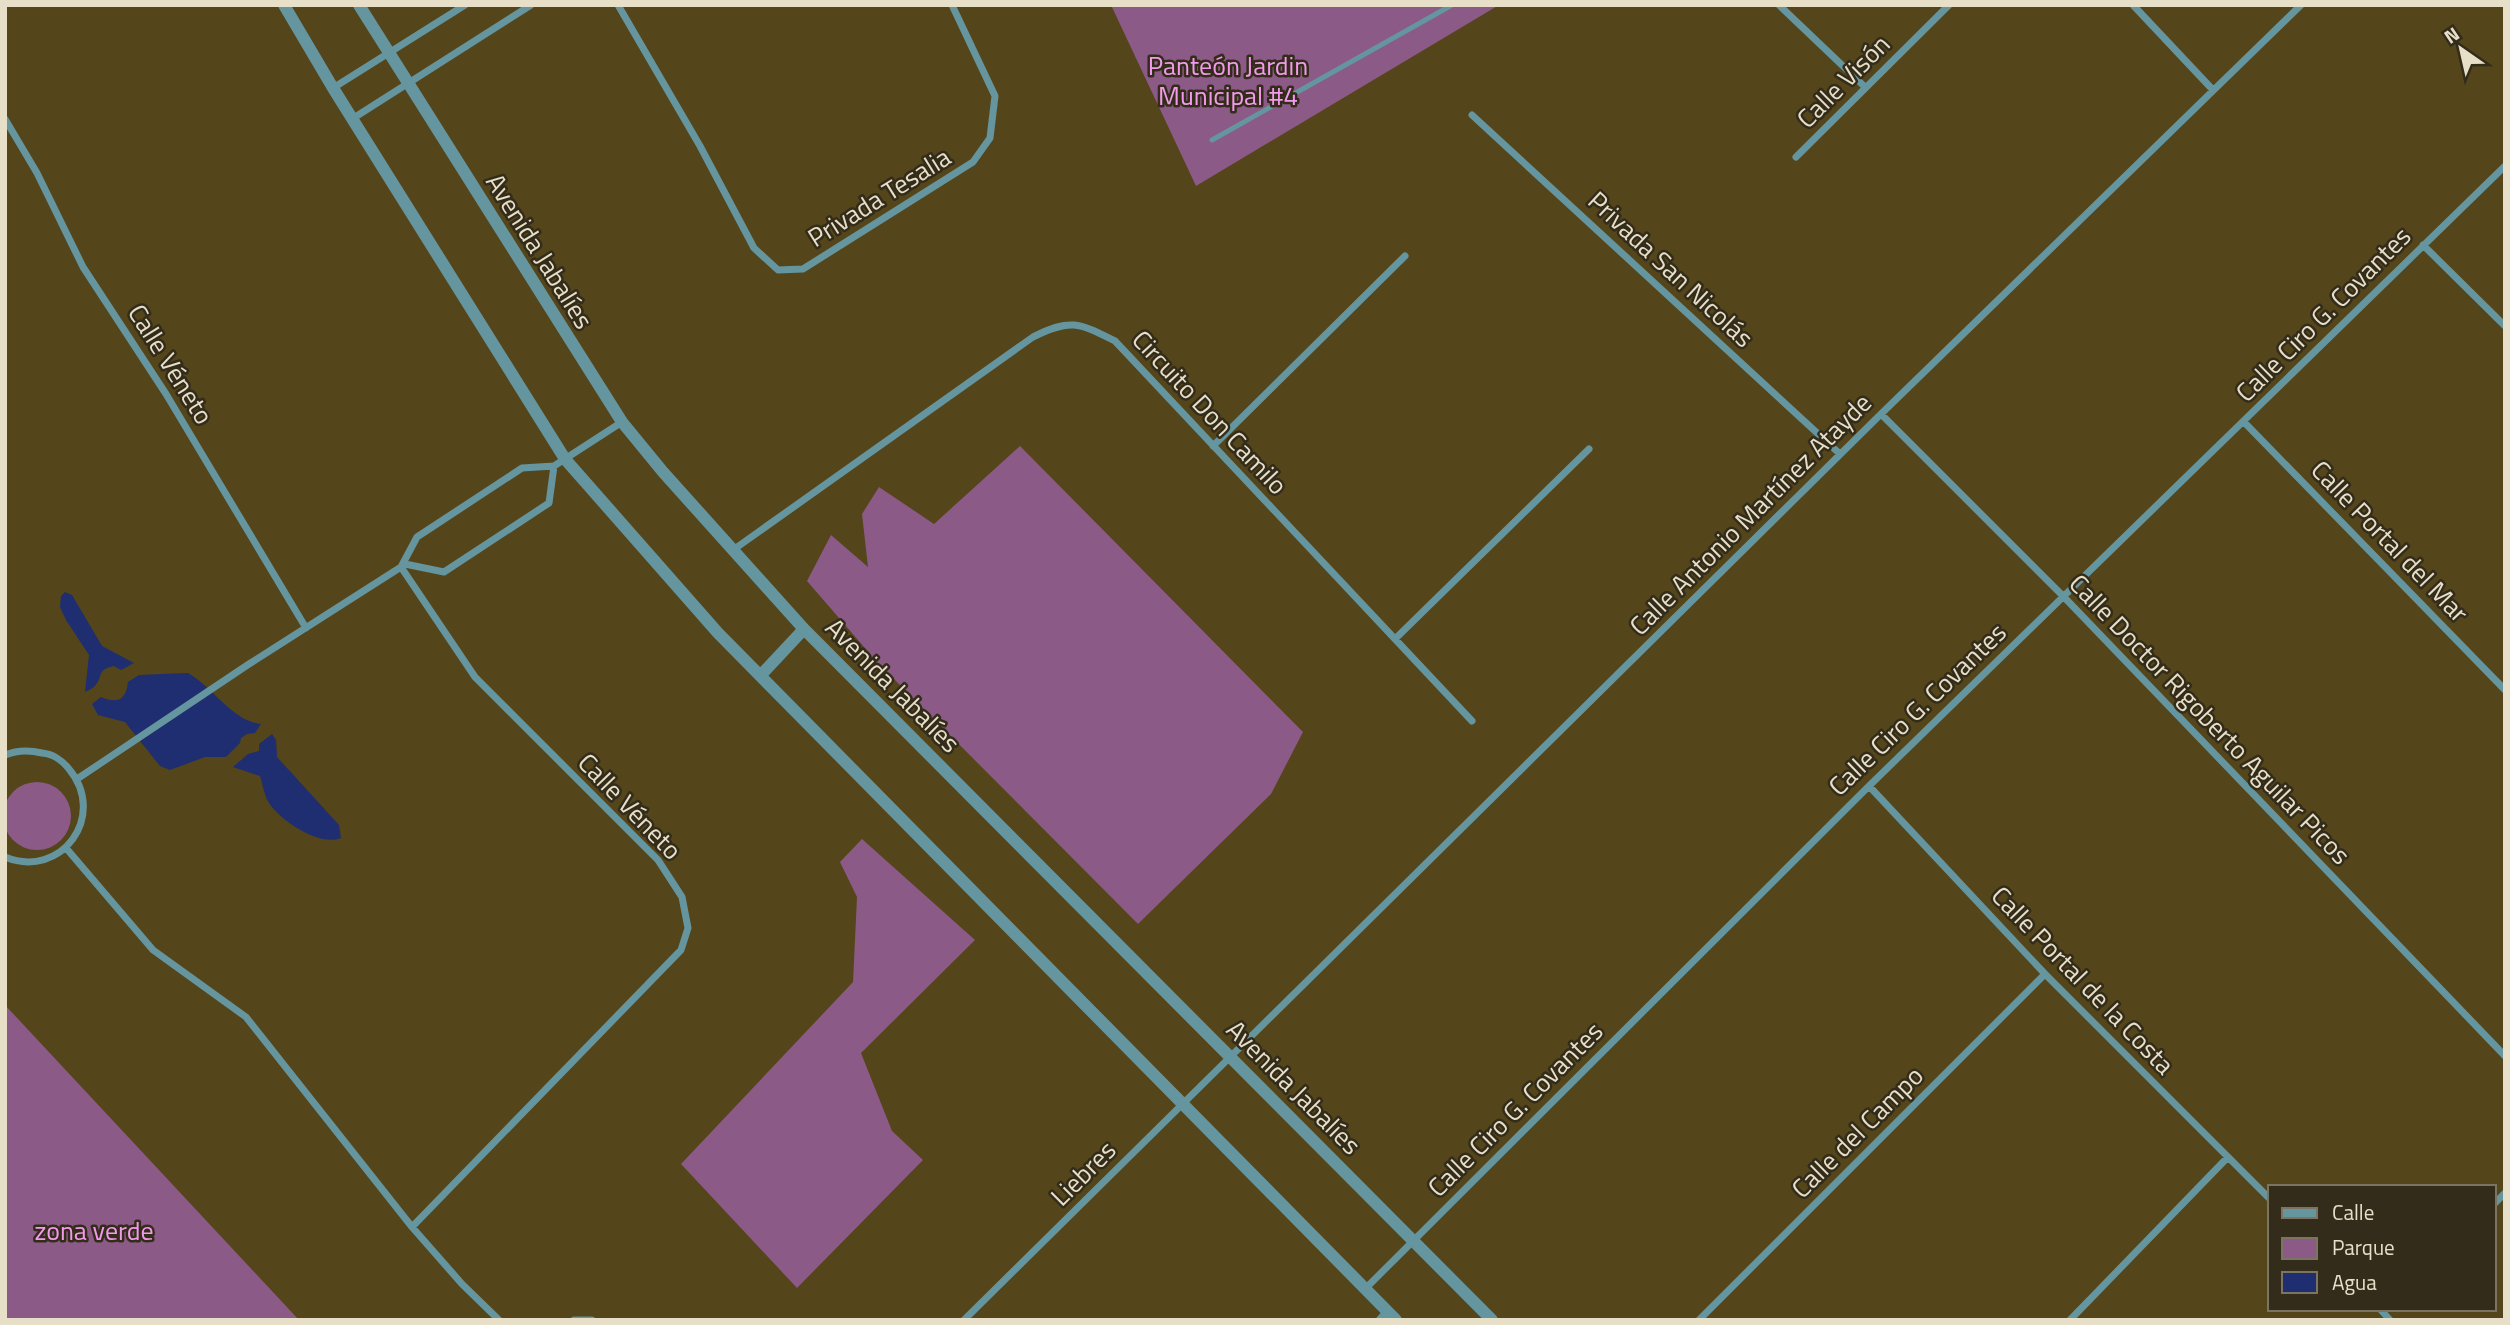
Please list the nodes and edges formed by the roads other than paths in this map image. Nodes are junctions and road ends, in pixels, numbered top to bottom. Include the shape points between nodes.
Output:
1 (284, 5) edge
2 (359, 5) edge
3 (466, 5) edge
4 (531, 5) edge
5 (618, 5) edge
6 (952, 5) edge
7 (1452, 5) edge
8 (1779, 5) edge
9 (1949, 5) edge
10 (2133, 5) edge
11 (2301, 5) edge
12 (389, 53) junction
13 (408, 85) junction
14 (1865, 87) junction
15 (332, 88) junction
16 (2213, 90) junction
17 (1472, 115) dead end
18 (352, 119) junction
19 (5, 120) edge
20 (1212, 140) dead end
21 (1796, 157) dead end
22 (2505, 166) edge
23 (2423, 245) junction
24 (1405, 256) dead end
25 (2505, 326) edge
26 (1881, 414) junction
27 (622, 422) junction
28 (2244, 422) junction
29 (1213, 446) junction
30 (1589, 449) dead end
31 (1840, 454) junction
32 (560, 462) junction
33 (733, 550) junction
34 (403, 565) junction
35 (2063, 596) junction
36 (306, 628) junction
37 (804, 629) junction
38 (1395, 639) junction
39 (761, 675) junction
40 (2505, 690) edge
41 (1472, 721) dead end
42 (5, 755) edge
43 (78, 779) junction
44 (1869, 786) junction
45 (66, 848) junction
46 (5, 857) edge
47 (2045, 974) junction
48 (1231, 1055) junction
49 (2505, 1056) edge
50 (1182, 1104) junction
51 (2228, 1157) junction
52 (2268, 1197) edge
53 (412, 1227) junction
54 (1413, 1239) junction
55 (1365, 1289) junction
56 (1387, 1317) edge
57 (499, 1320) edge
58 (573, 1320) edge
59 (592, 1320) edge
60 (964, 1320) edge
61 (1492, 1320) edge
62 (1699, 1320) edge
63 (2070, 1320) edge

1 - 15 street
2 - 12 street, Avenida Jabalíes
3 - 12 street
4 - 13 street
5 - 6 street, Privada Tesalia via 754,248 778,270 803,269 972,162 990,138 995,96
7 - 20 lane
8 - 14 street
9 - 14 street, Calle Visón
10 - 16 street
11 - 16 street, Calle Antonio Martínez Atayde
12 - 13 street, Avenida Jabalíes
12 - 15 street
13 - 18 street
13 - 27 street, Avenida Jabalíes
14 - 21 street, Calle Visón
15 - 18 street
16 - 26 street, Calle Antonio Martínez Atayde
17 - 31 street, Privada San Nicolás
18 - 32 street
19 - 36 street, Calle Véneto via 83,267 166,394
22 - 23 street, Calle Ciro G. Covantes
23 - 25 street
23 - 28 street, Calle Ciro G. Covantes
24 - 29 street
26 - 31 street, Calle Antonio Martínez Atayde
26 - 35 street, Calle Doctor Rigoberto Aguilar Picos
27 - 32 street
27 - 33 street, Avenida Jabalíes
28 - 35 street, Calle Ciro G. Covantes
28 - 40 street, Calle Portal del Mar
29 - 33 street, Circuito Don Camilo via 1115,341 1082,325 1054,327 1033,337
29 - 38 street, Circuito Don Camilo
30 - 38 street
31 - 48 street, Calle Antonio Martínez Atayde
32 - 34 street via 522,468 470,502 417,537
32 - 34 street via 549,503 444,572
32 - 39 street
33 - 37 street, Avenida Jabalíes
34 - 36 street
34 - 53 street, Calle Véneto via 475,677 658,860 682,897 688,928 681,950
35 - 44 street, Calle Ciro G. Covantes
35 - 49 street, Calle Doctor Rigoberto Aguilar Picos
36 - 43 street
37 - 39 street
37 - 48 street, Avenida Jabalíes
38 - 41 street, Circuito Don Camilo
39 - 50 street
42 - 43 street via 30,750 49,754
43 - 45 street via 83,815
44 - 47 street, Calle Portal de la Costa
44 - 54 street, Calle Ciro G. Covantes
45 - 46 street via 33,862
45 - 53 street via 153,950 246,1017
47 - 51 street, Calle Portal de la Costa
47 - 62 street, Calle del Campo
48 - 50 street, Liebres
48 - 54 street, Avenida Jabalíes
50 - 55 street
50 - 60 street, Liebres
51 - 52 street, Calle Portal de la Costa
51 - 63 street
53 - 57 street
54 - 55 street, Calle Ciro G. Covantes
54 - 61 street, Avenida Jabalíes
55 - 56 street
58 - 59 street

